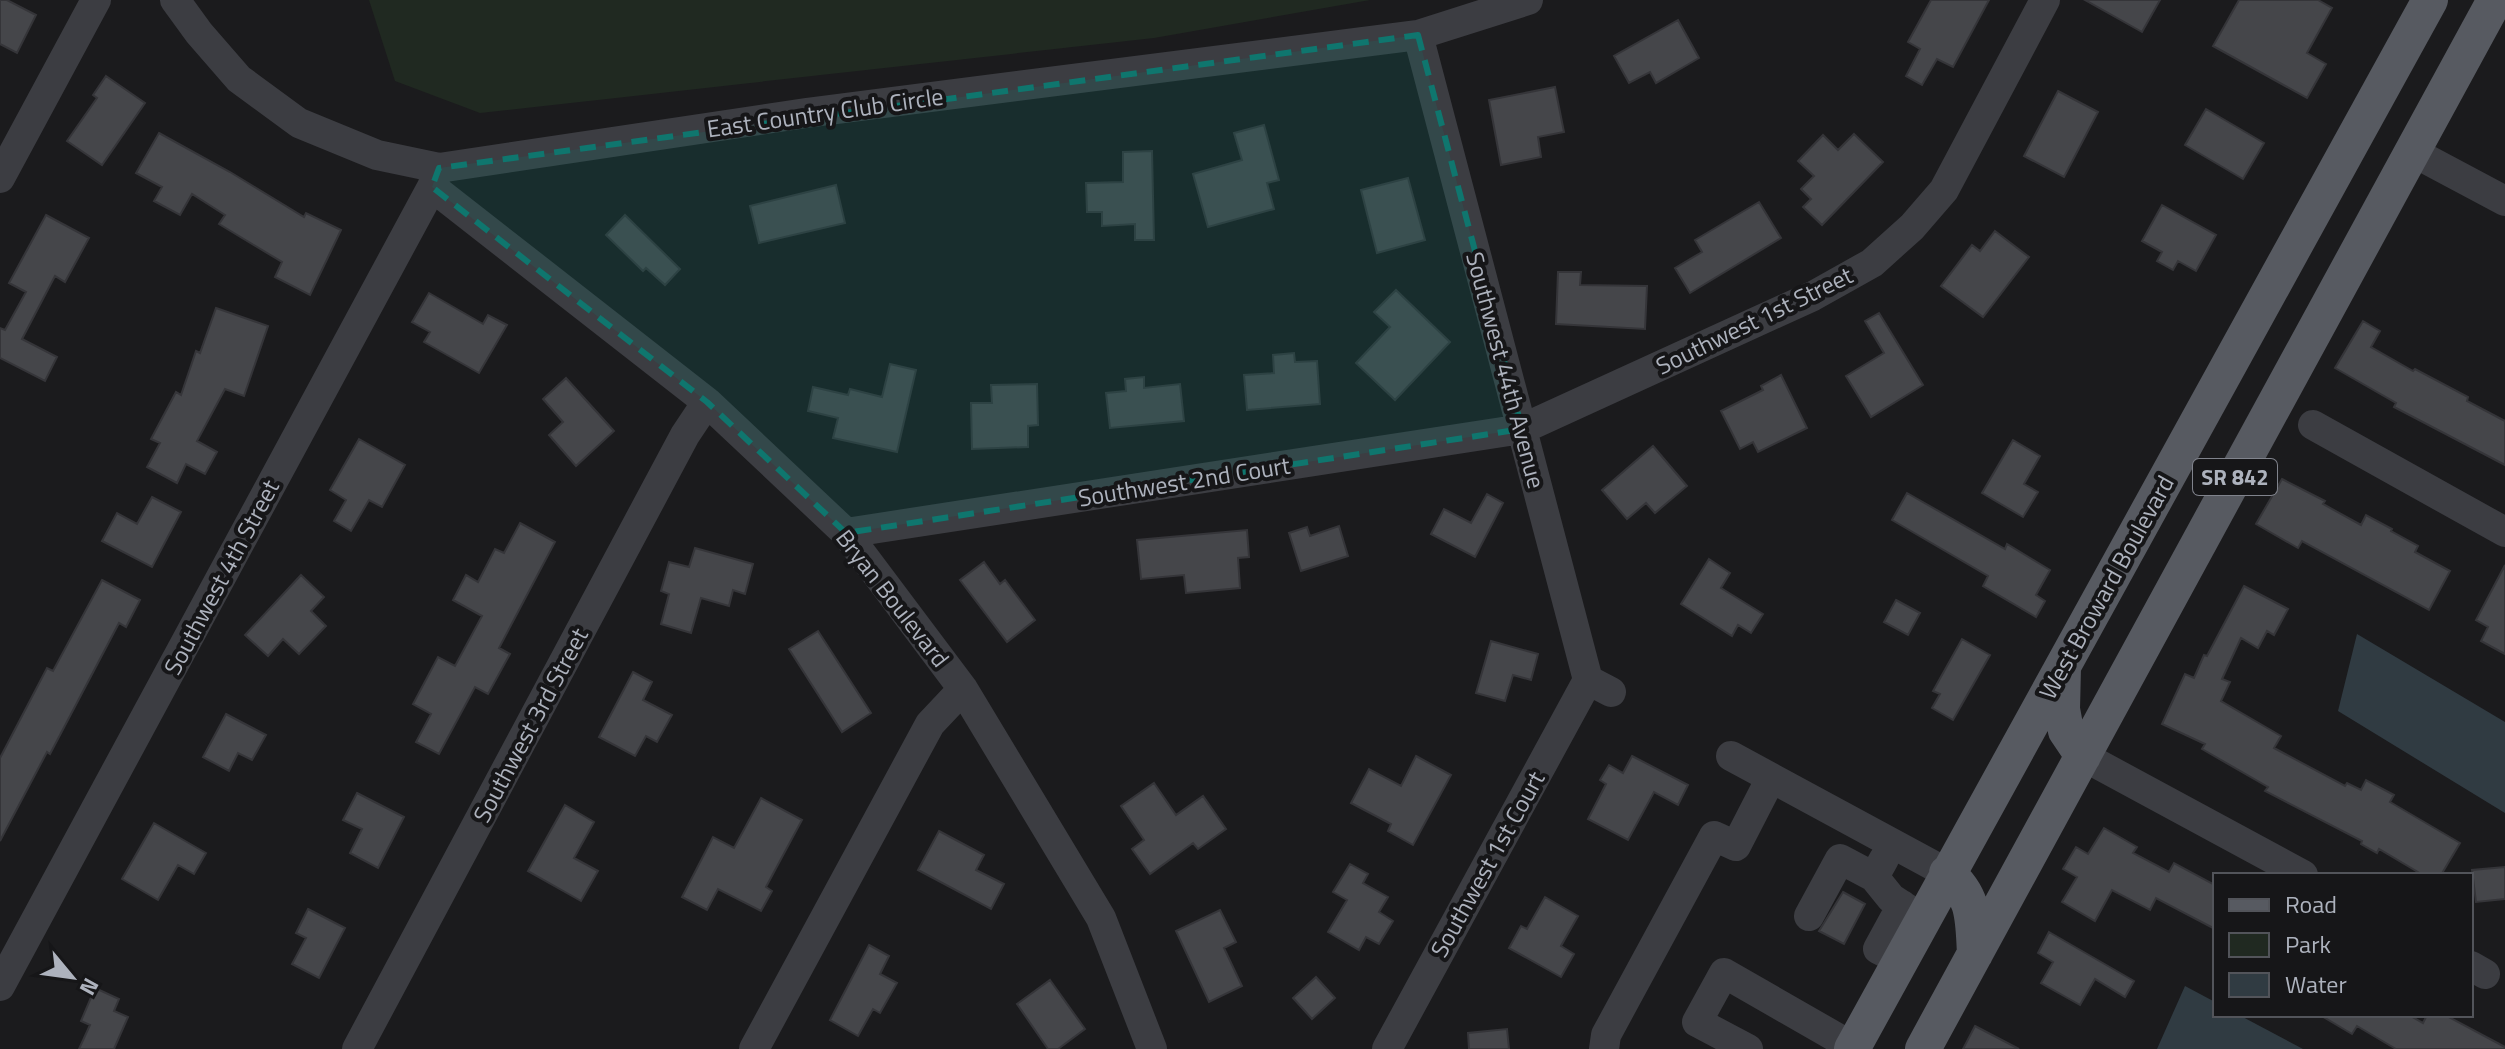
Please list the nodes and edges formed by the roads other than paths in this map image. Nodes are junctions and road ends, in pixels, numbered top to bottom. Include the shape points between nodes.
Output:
1 (175, 0) edge
2 (1528, 0) edge
3 (2045, 0) edge
4 (2430, 0) edge
5 (2495, 0) edge
6 (90, 4) edge
7 (1418, 35) junction
8 (2413, 152) junction
9 (436, 177) junction
10 (0, 178) edge
11 (2505, 201) edge
12 (707, 402) junction
13 (2313, 425) dead end
14 (1522, 429) junction
15 (2505, 532) edge
16 (846, 533) junction
17 (2063, 666) junction
18 (1600, 686) joint
19 (963, 689) junction
20 (1731, 756) dead end
21 (2083, 756) junction
22 (1771, 778) junction
23 (1892, 843) junction
24 (1947, 873) junction
25 (2299, 873) edge
26 (1874, 877) junction
27 (1912, 912) junction
28 (1809, 916) dead end
29 (1975, 954) junction
30 (0, 986) edge
31 (1853, 1048) edge
32 (357, 1049) edge
33 (754, 1049) edge
34 (1152, 1049) edge
35 (1387, 1049) edge
36 (1604, 1049) edge
37 (1748, 1049) edge
38 (1923, 1049) edge

1 - 9 street, East Country Club Circle via 239,79 299,123
2 - 7 street, East Country Club Circle
3 - 14 street, Southwest 1st Street via 1944,190 1872,263 1813,296
4 - 17 main road, West Broward Boulevard / SR 842
5 - 8 main road, SR 842
6 - 10 street
7 - 9 street, East Country Club Circle via 806,113
7 - 14 street, Southwest 44th Avenue
8 - 11 street
8 - 21 main road, SR 842
9 - 12 street, Bryan Boulevard
9 - 30 street, Southwest 4th Street
12 - 16 street, Bryan Boulevard
12 - 32 street, Southwest 3rd Street via 677,449
13 - 15 street
14 - 16 street, Southwest 2nd Court
14 - 18 street, Southwest 44th Avenue
16 - 19 street, Bryan Boulevard
17 - 21 main road via 2066,731
17 - 24 main road, West Broward Boulevard / SR 842
18 - 35 street, Southwest 1st Court
19 - 33 street via 930,724
19 - 34 street, Bryan Boulevard via 1101,918
20 - 22 street
21 - 25 street
21 - 29 main road, SR 842
22 - 23 street
22 - 36 street via 1736,846 1714,836 1606,1035
23 - 24 street
23 - 26 street
24 - 27 main road, West Broward Boulevard / SR 842
24 - 29 main road via 1961,885 1972,908
26 - 27 street
26 - 28 street via 1840,859
27 - 31 main road, West Broward Boulevard / SR 842 via 1900,960
29 - 38 main road, SR 842
31 - 37 street via 1724,973 1697,1022

